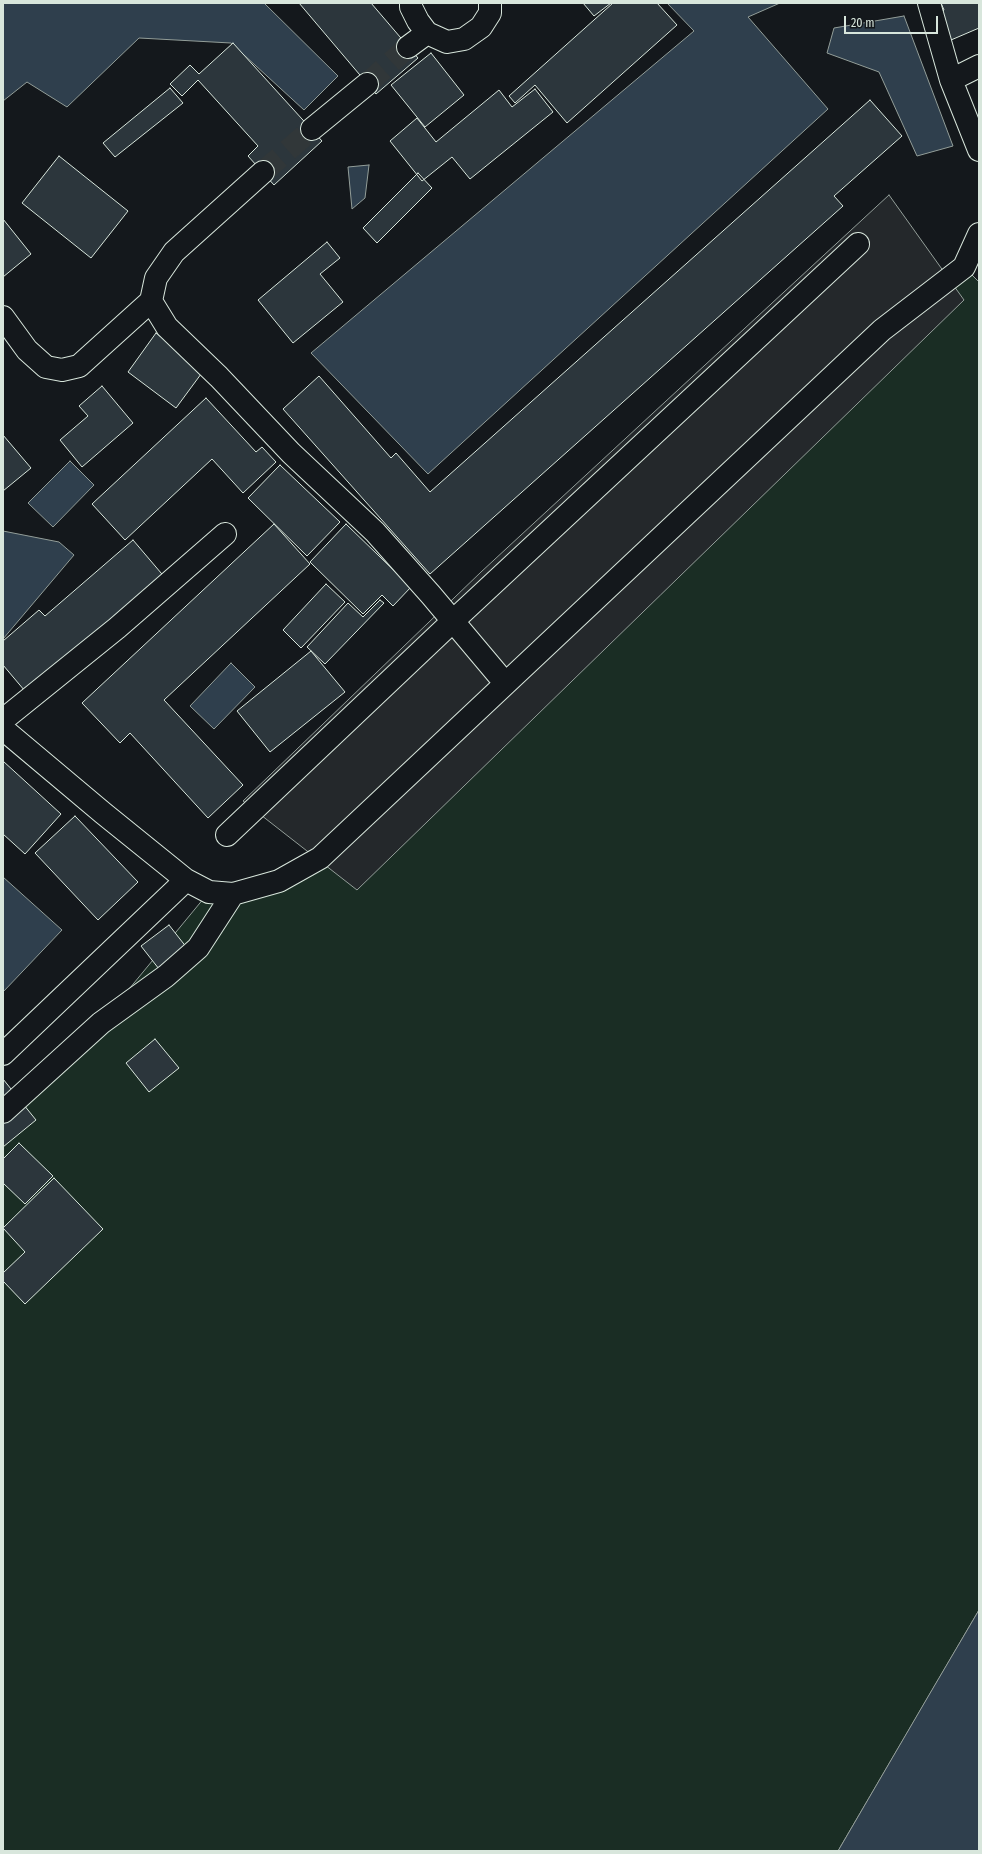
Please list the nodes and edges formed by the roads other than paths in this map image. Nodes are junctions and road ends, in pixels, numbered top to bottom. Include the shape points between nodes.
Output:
1 (490, 3) edge
2 (929, 3) edge
3 (410, 4) edge
4 (427, 33) junction
5 (408, 48) tunnel mouth
6 (979, 66) edge
7 (951, 80) junction
8 (367, 84) tunnel mouth
9 (312, 129) tunnel mouth
10 (979, 150) edge
11 (263, 172) tunnel mouth
12 (979, 234) edge
13 (858, 244) dead end
14 (151, 301) junction
15 (3, 317) edge
16 (225, 534) dead end
17 (453, 621) junction
18 (505, 683) junction
19 (3, 720) edge
20 (3, 729) edge
21 (227, 835) dead end
22 (186, 880) junction
23 (233, 894) junction
24 (3, 1054) edge
25 (3, 1112) edge

1 - 4 street via 490,13 481,27 464,39 447,42
2 - 7 street
3 - 4 street
4 - 5 street
6 - 7 street
7 - 10 street
8 - 9 street
11 - 14 street via 174,252 156,278
12 - 18 street via 964,267 882,330
13 - 17 street
14 - 15 street via 79,366 62,370 46,367 27,350
14 - 17 street via 167,327 291,453 375,532
16 - 19 street via 117,628
17 - 18 street
17 - 21 street
18 - 23 street via 320,858 279,881
20 - 22 street
22 - 23 street via 209,892
22 - 24 street
23 - 25 street via 198,948 166,976 101,1023

